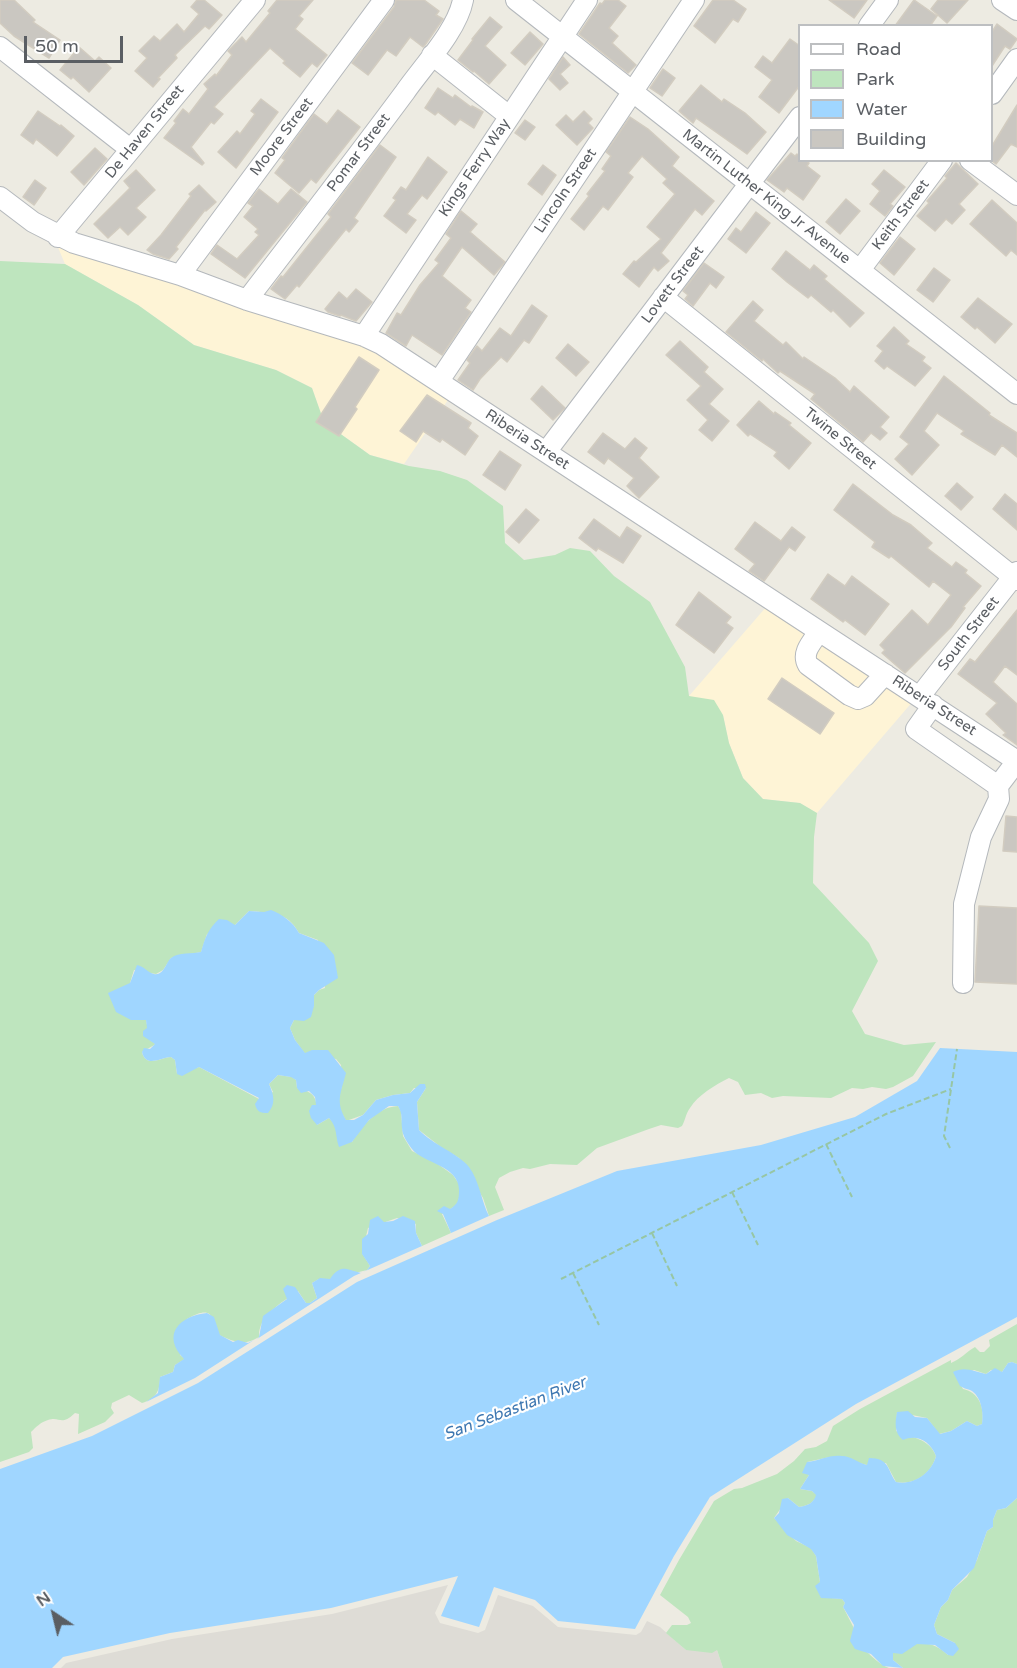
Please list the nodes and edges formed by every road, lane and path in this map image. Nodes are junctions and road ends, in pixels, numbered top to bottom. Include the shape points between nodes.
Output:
1 (384, 0) edge
2 (463, 0) edge
3 (516, 0) edge
4 (587, 0) edge
5 (694, 0) edge
6 (888, 0) edge
7 (1002, 0) edge
8 (247, 3) edge
9 (1017, 10) edge
10 (870, 24) edge
11 (563, 37) junction
12 (0, 47) edge
13 (432, 55) junction
14 (1017, 59) edge
15 (632, 93) junction
16 (993, 93) edge
17 (509, 116) junction
18 (798, 120) edge
19 (130, 149) junction
20 (941, 162) edge
21 (973, 162) edge
22 (749, 185) junction
23 (1017, 195) edge
24 (0, 197) edge
25 (58, 237) junction
26 (860, 270) junction
27 (180, 274) junction
28 (663, 297) junction
29 (247, 300) junction
30 (364, 336) junction
31 (439, 381) junction
32 (1017, 394) edge
33 (546, 452) junction
34 (1016, 576) edge
35 (819, 632) junction
36 (885, 674) junction
37 (927, 701) junction
38 (1017, 761) edge
39 (998, 786) junction
40 (963, 983) dead end
41 (957, 1049) dead end
42 (951, 1089) junction
43 (826, 1144) junction
44 (950, 1148) dead end
45 (732, 1192) junction
46 (852, 1197) dead end
47 (652, 1233) junction
48 (758, 1245) dead end
49 (573, 1273) junction
50 (561, 1279) dead end
51 (678, 1286) dead end
52 (599, 1325) dead end

1 - 27 street, Moore Street
2 - 13 street, Pomar Street via 457,18
3 - 11 street, Martin Luther King Jr Avenue
4 - 11 street, Kings Ferry Way
5 - 15 street, Lincoln Street
6 - 10 street
7 - 9 street
8 - 19 street, De Haven Street
11 - 15 street, Martin Luther King Jr Avenue
11 - 17 street, Kings Ferry Way
12 - 19 street
13 - 17 street
13 - 29 street, Pomar Street
14 - 16 street
15 - 22 street, Martin Luther King Jr Avenue
15 - 31 street, Lincoln Street
17 - 30 street, Kings Ferry Way
18 - 22 street, Lovett Street
19 - 25 street, De Haven Street
20 - 26 street, Keith Street
21 - 23 street
22 - 26 street, Martin Luther King Jr Avenue
22 - 28 street, Lovett Street
24 - 25 street, Riberia Street
25 - 27 street, Riberia Street
26 - 32 street, Martin Luther King Jr Avenue
27 - 29 street, Riberia Street
28 - 33 street, Lovett Street
28 - 34 street, Twine Street
29 - 30 street, Riberia Street
30 - 31 street, Riberia Street
31 - 33 street, Riberia Street
33 - 35 street, Riberia Street
34 - 37 street, South Street
35 - 36 street, Riberia Street
35 - 36 street via 804,659 849,695 858,699 865,696
36 - 37 street, Riberia Street
37 - 38 street, Riberia Street
37 - 39 street, South Street via 916,729
38 - 39 street
39 - 40 street via 999,799 981,837 964,904
41 - 42 path
42 - 43 path via 886,1114
42 - 44 path via 944,1136
43 - 45 path
43 - 46 path
45 - 47 path
45 - 48 path
47 - 49 path
47 - 51 path
49 - 50 path
49 - 52 path

